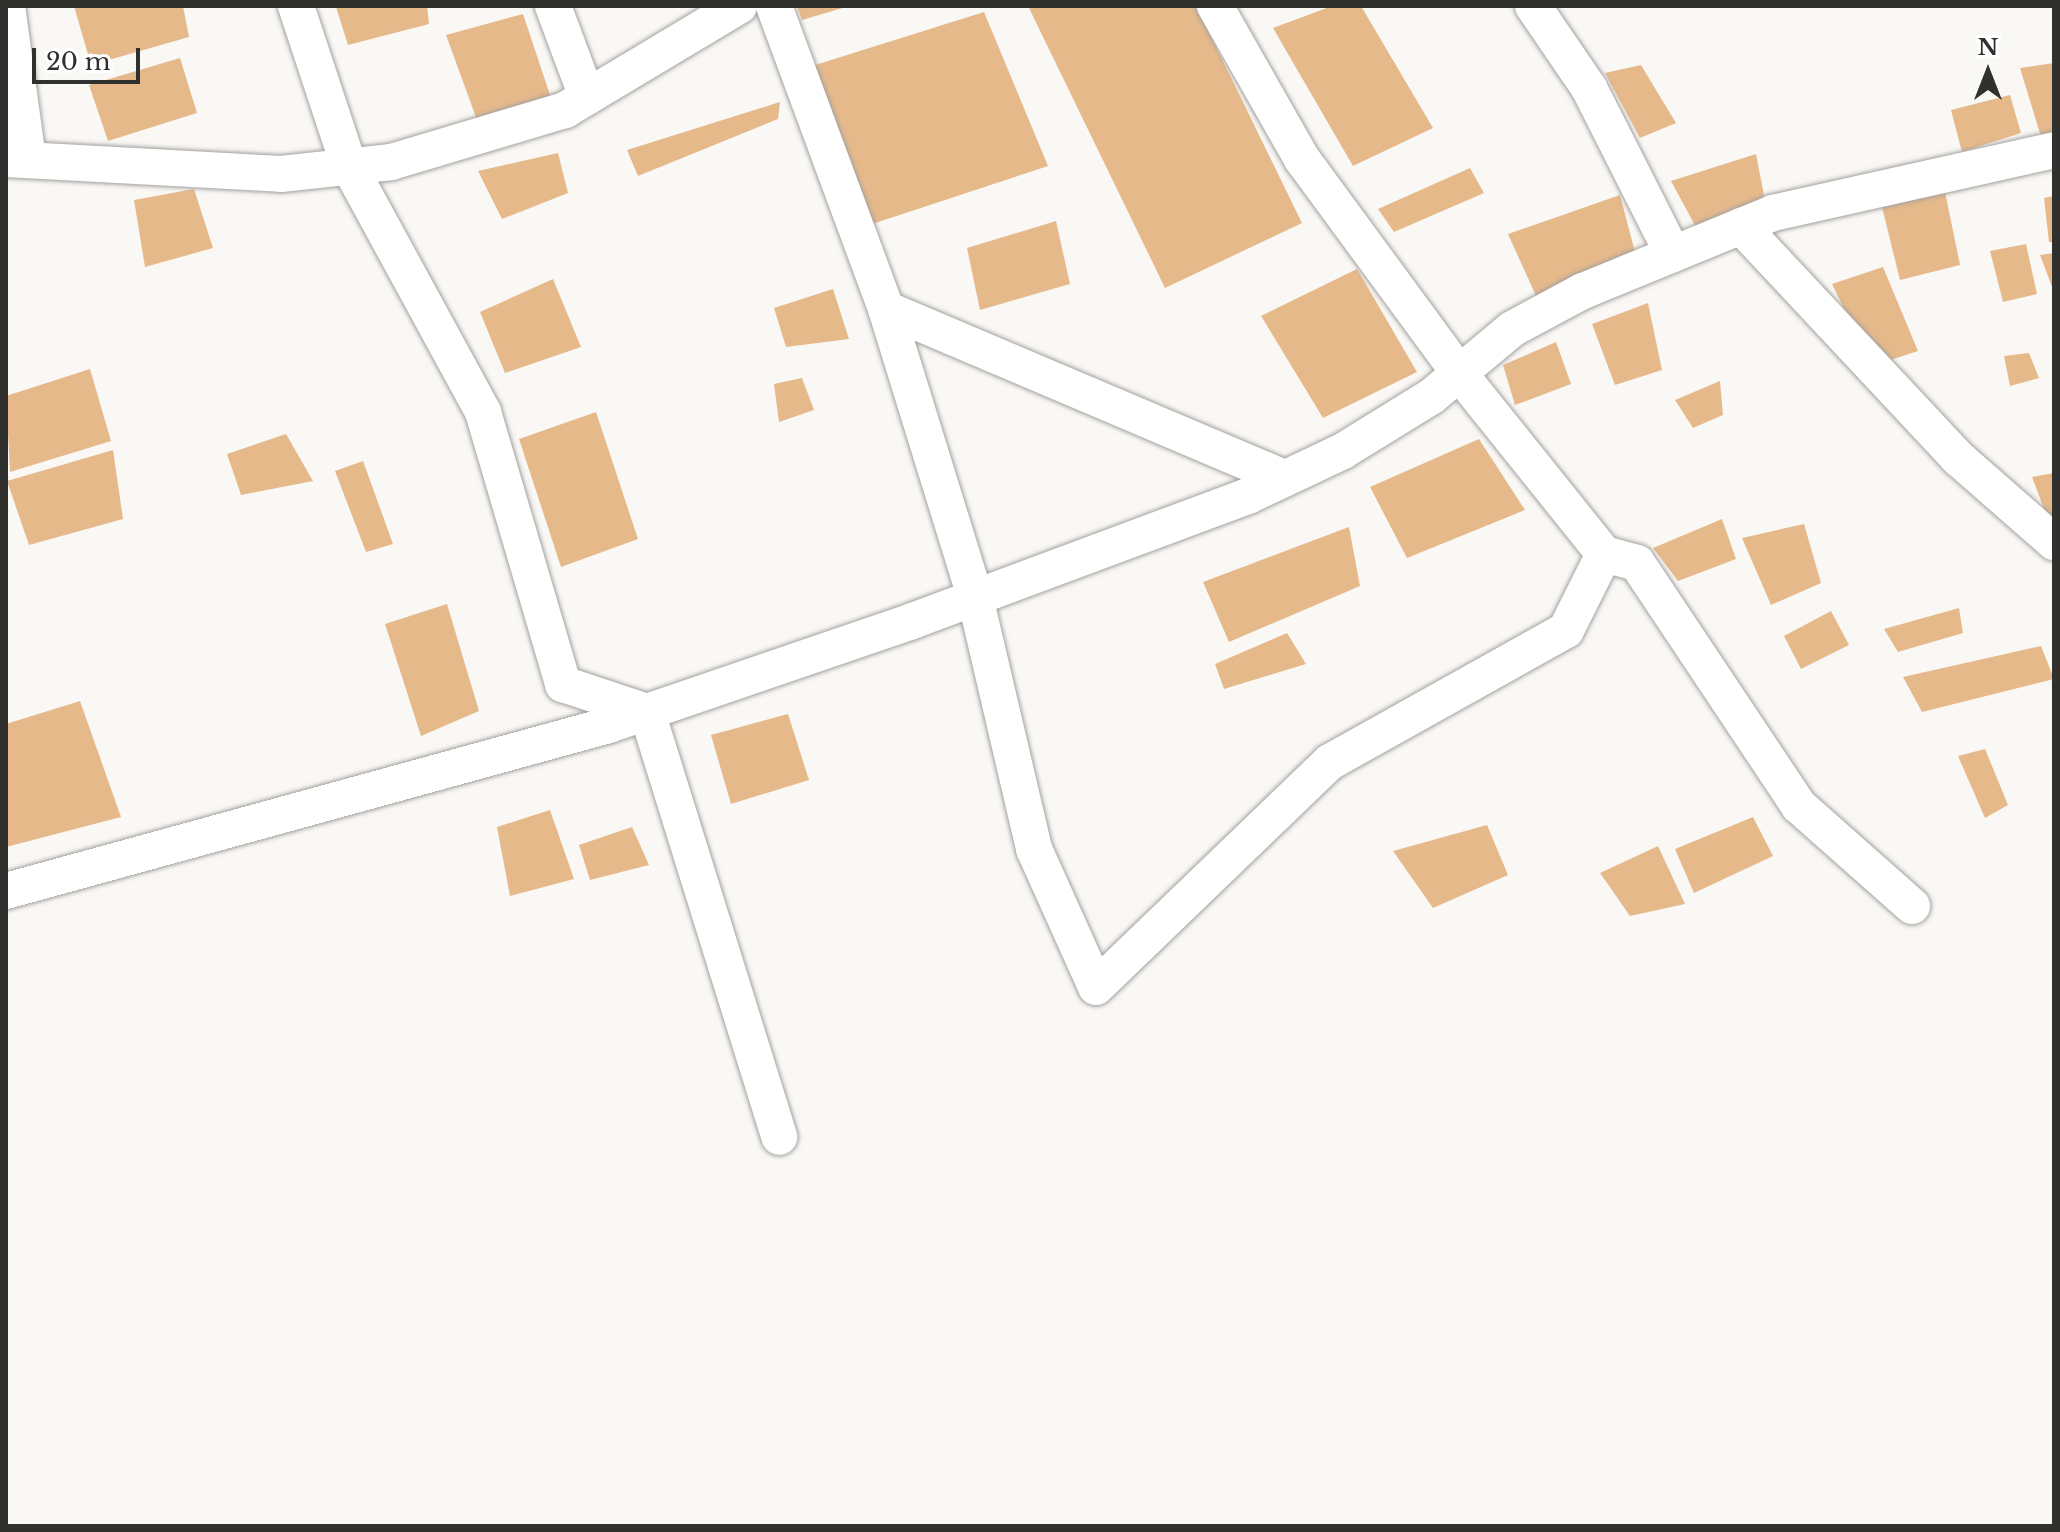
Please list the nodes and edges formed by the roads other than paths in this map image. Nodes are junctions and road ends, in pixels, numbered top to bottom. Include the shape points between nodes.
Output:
1 (7, 6) edge
2 (296, 6) edge
3 (553, 6) edge
4 (739, 6) edge
5 (774, 6) edge
6 (1215, 6) edge
7 (1533, 6) edge
8 (587, 97) junction
9 (2054, 150) edge
10 (17, 159) edge
11 (349, 166) junction
12 (1741, 226) junction
13 (1673, 254) junction
14 (886, 309) junction
15 (1459, 373) junction
16 (1285, 478) junction
17 (2054, 542) edge
18 (1604, 554) junction
19 (975, 597) junction
20 (647, 712) junction
21 (6, 891) edge
22 (1912, 906) dead end
23 (779, 1137) dead end

1 - 10 street
2 - 11 street
3 - 8 street
4 - 8 street
5 - 14 street
6 - 15 street via 1302,159
7 - 13 street via 1589,88
8 - 11 street via 405,157
9 - 12 street
10 - 11 street via 281,174
11 - 20 street via 483,412 563,684
12 - 13 street
12 - 17 street via 1958,458
13 - 15 street via 1512,329
14 - 16 street
14 - 19 street
15 - 16 street via 1343,451
15 - 18 street
16 - 19 street
18 - 19 street via 1566,630 1330,762 1096,987 1034,849
18 - 22 street via 1637,563 1799,806
19 - 20 street
20 - 21 street
20 - 23 street

